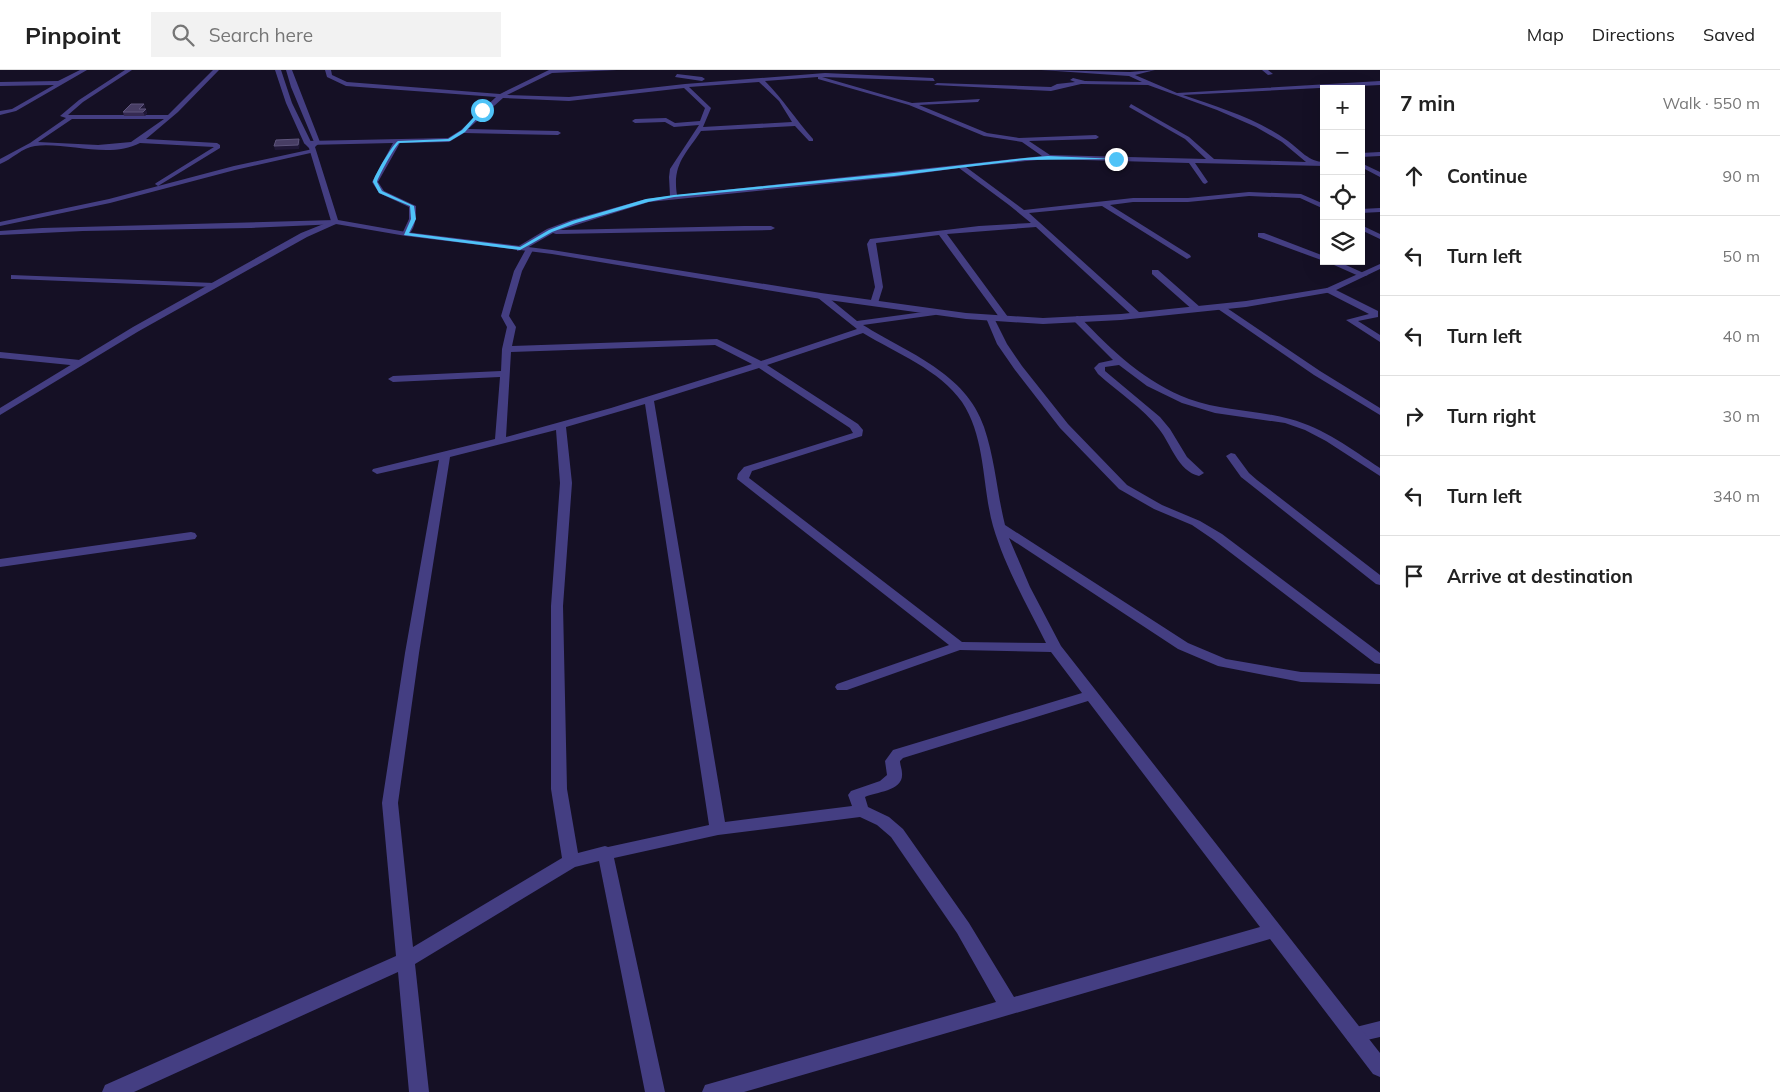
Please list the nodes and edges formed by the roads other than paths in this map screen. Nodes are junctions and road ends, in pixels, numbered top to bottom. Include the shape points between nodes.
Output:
1 (84, 70) edge
2 (129, 70) edge
3 (216, 70) edge
4 (278, 70) edge
5 (289, 70) edge
6 (328, 70) edge
7 (552, 70) edge
8 (614, 70) edge
9 (789, 70) edge
10 (1044, 70) edge
11 (1152, 70) edge
12 (1265, 70) edge
13 (924, 72) dead end
14 (1130, 74) junction
15 (1270, 74) dead end
16 (677, 76) dead end
17 (815, 76) junction
18 (793, 78) junction
19 (760, 80) junction
20 (64, 82) junction
21 (935, 82) junction
22 (730, 83) junction
23 (1079, 83) junction
24 (1380, 83) edge
25 (0, 84) edge
26 (1150, 84) junction
27 (684, 86) junction
28 (1173, 93) junction
29 (501, 96) junction
30 (978, 100) dead end
31 (946, 102) junction
32 (911, 104) junction
33 (1131, 106) dead end
34 (0, 113) edge
35 (168, 117) junction
36 (71, 118) junction
37 (635, 121) dead end
38 (798, 124) junction
39 (700, 126) junction
40 (464, 131) junction
41 (558, 133) dead end
42 (1096, 136) dead end
43 (1018, 139) junction
44 (811, 140) dead end
45 (138, 142) junction
46 (398, 142) junction
47 (32, 144) junction
48 (312, 146) junction
49 (1380, 154) edge
50 (1365, 155) edge
51 (1320, 156) edge
52 (1048, 157) junction
53 (1304, 157) junction
54 (1191, 161) junction
55 (1212, 161) junction
56 (0, 162) edge
57 (1313, 164) junction
58 (1320, 164) edge
59 (1365, 165) edge
60 (1380, 165) edge
61 (961, 167) junction
62 (1365, 167) edge
63 (1380, 175) edge
64 (1205, 182) dead end
65 (145, 191) junction
66 (674, 196) junction
67 (1104, 204) junction
68 (1320, 205) edge
69 (1380, 210) edge
70 (1365, 211) edge
71 (1022, 212) junction
72 (334, 222) junction
73 (0, 224) edge
74 (1037, 225) junction
75 (771, 228) dead end
76 (1365, 229) edge
77 (550, 231) junction
78 (941, 232) junction
79 (0, 233) edge
80 (406, 234) junction
81 (1261, 235) dead end
82 (1380, 237) edge
83 (525, 249) junction
84 (1187, 257) dead end
85 (1320, 257) edge
86 (1340, 265) edge
87 (1380, 266) edge
88 (1155, 272) dead end
89 (1364, 274) junction
90 (14, 277) dead end
91 (214, 285) junction
92 (1329, 290) junction
93 (821, 296) junction
94 (874, 303) junction
95 (1221, 307) junction
96 (1197, 309) junction
97 (934, 312) junction
98 (1137, 315) junction
99 (990, 318) junction
100 (1005, 319) junction
101 (1076, 320) junction
102 (859, 327) junction
103 (1380, 339) edge
104 (507, 349) junction
105 (0, 355) edge
106 (1119, 362) junction
107 (80, 363) junction
108 (758, 363) junction
109 (504, 374) junction
110 (392, 379) dead end
111 (649, 400) junction
112 (0, 412) edge
113 (1380, 412) edge
114 (561, 426) junction
115 (500, 442) junction
116 (445, 455) junction
117 (1231, 456) dead end
118 (377, 471) dead end
119 (1199, 473) dead end
120 (1380, 473) edge
121 (1000, 526) junction
122 (190, 536) dead end
123 (0, 563) edge
124 (1380, 581) edge
125 (959, 646) junction
126 (1055, 648) junction
127 (1380, 660) edge
128 (1380, 679) edge
129 (842, 688) dead end
130 (1092, 695) junction
131 (862, 810) junction
132 (718, 829) junction
133 (605, 852) junction
134 (572, 861) junction
135 (1274, 930) junction
136 (407, 960) junction
137 (1010, 1006) junction
138 (1380, 1029) edge
139 (1354, 1035) junction
140 (1380, 1068) edge
141 (112, 1092) edge
142 (419, 1092) edge
143 (655, 1092) edge
144 (712, 1092) edge

1 - 20 street
2 - 36 street via 63,116
3 - 35 street
4 - 48 street via 288,103
5 - 48 street
6 - 29 street via 329,76 346,84
7 - 8 street
7 - 29 street
9 - 18 street
10 - 14 street
10 - 23 street
11 - 14 street
12 - 15 street
13 - 21 street
14 - 26 street
16 - 22 street
17 - 18 street
17 - 21 street
17 - 32 street
18 - 19 street
19 - 22 street
19 - 38 street via 781,100
20 - 25 street
20 - 34 street via 14,110
21 - 23 street via 1051,89 1058,88 1060,84
21 - 31 street
22 - 27 street
23 - 26 street
24 - 28 street
26 - 28 street
27 - 29 street via 582,98
27 - 39 street via 708,108
28 - 53 street via 1258,126
29 - 40 street via 482,110
30 - 31 street
31 - 32 street
32 - 43 street via 986,136
33 - 55 street via 1187,138
35 - 36 street
35 - 45 street
36 - 47 street
37 - 39 street via 666,120 674,125
38 - 39 street
38 - 44 street
39 - 66 street via 673,168
40 - 41 street
40 - 46 street via 449,140
42 - 43 street
43 - 52 street via 1028,142
45 - 47 street via 116,146
45 - 65 street via 218,147
46 - 48 street
46 - 80 street via 375,182 381,192 412,206 414,219
47 - 56 street
48 - 65 street
48 - 72 street
49 - 50 street
51 - 53 street
52 - 54 street
52 - 61 street
53 - 57 street
54 - 55 street
54 - 64 street
55 - 57 street
57 - 58 street
59 - 60 street
61 - 66 street
61 - 71 street
62 - 63 street
65 - 73 street
66 - 77 street via 615,209
67 - 68 street via 1249,194 1301,196
67 - 71 street
67 - 84 street
69 - 70 street
71 - 74 street
72 - 79 street
72 - 80 street
72 - 91 street
74 - 78 street
74 - 98 street
75 - 77 street via 617,233
76 - 82 street
77 - 83 street
78 - 94 street via 878,240 871,244 879,287
78 - 100 street
80 - 83 street
81 - 85 street
83 - 93 street
83 - 104 street via 505,316 512,327
86 - 89 street
87 - 89 street
88 - 96 street
89 - 92 street
90 - 91 street
91 - 107 street
92 - 95 street
92 - 103 street via 1375,313 1350,320
93 - 94 street
93 - 102 street
94 - 97 street
95 - 96 street
95 - 113 street
96 - 98 street
97 - 99 street
97 - 102 street
98 - 101 street
99 - 100 street
99 - 127 street via 1002,344 1064,426 1123,486 1158,508 1196,523
100 - 101 street
101 - 106 street
102 - 108 street
102 - 121 street via 940,376 966,399 980,432 991,497
104 - 108 street via 717,342
104 - 109 street
105 - 107 street
106 - 119 street via 1102,365 1100,372 1156,419 1183,460
106 - 120 street via 1179,399 1311,429
107 - 112 street
108 - 111 street
108 - 125 street via 854,426 858,434 748,469 743,479
109 - 110 street
109 - 115 street
111 - 114 street
111 - 132 street
114 - 115 street
114 - 134 street via 566,483 557,606 560,789
115 - 116 street
116 - 118 street
116 - 136 street via 390,803
117 - 124 street via 1249,478
121 - 126 street via 1023,585
121 - 128 street via 1183,646 1222,663 1301,677
122 - 123 street
125 - 126 street
125 - 129 street
126 - 130 street
130 - 131 street via 898,754 892,763 894,778 856,795
130 - 135 street
131 - 132 street
131 - 137 street via 897,833 963,928
132 - 133 street
133 - 134 street
133 - 143 street
134 - 136 street
135 - 137 street
135 - 139 street
136 - 141 street
136 - 142 street
137 - 144 street
138 - 139 lane
139 - 140 street

